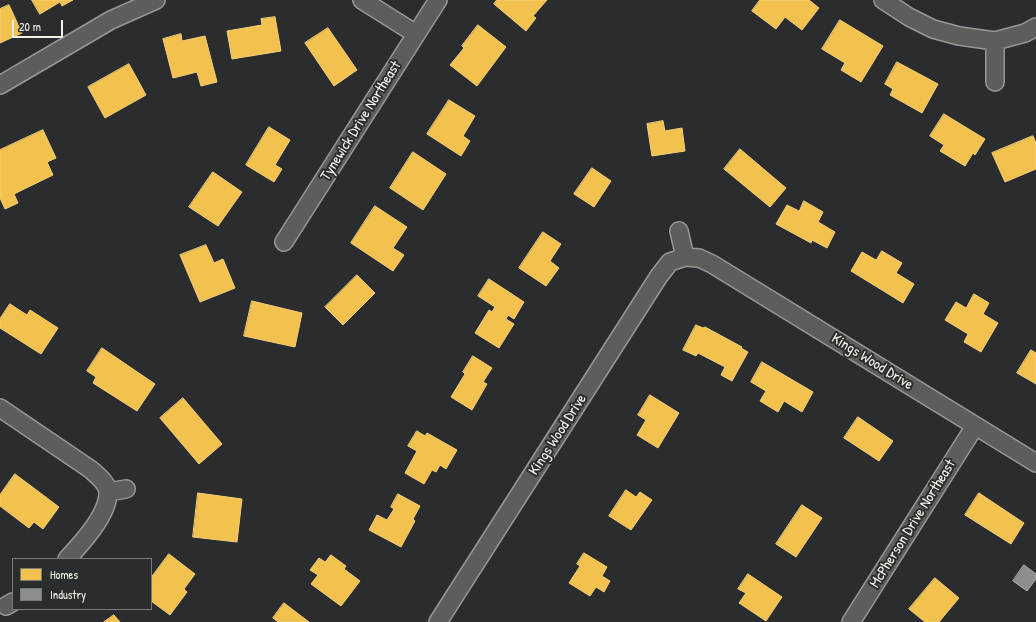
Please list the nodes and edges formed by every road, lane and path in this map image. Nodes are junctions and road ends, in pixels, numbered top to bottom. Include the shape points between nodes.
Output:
1 (156, 0) edge
2 (362, 0) edge
3 (438, 0) edge
4 (883, 0) edge
5 (1036, 27) edge
6 (416, 34) junction
7 (995, 41) junction
8 (995, 82) dead end
9 (0, 85) edge
10 (679, 231) dead end
11 (284, 242) dead end
12 (685, 257) junction
13 (0, 408) edge
14 (976, 426) junction
15 (1036, 463) edge
16 (126, 489) dead end
17 (108, 492) junction
18 (68, 558) edge
19 (438, 622) edge
20 (851, 622) edge

1 - 9 street via 111,20
2 - 6 street
3 - 6 street, Tynewick Drive Northeast
4 - 7 street via 933,29
5 - 7 street via 1025,33
6 - 11 street, Tynewick Drive Northeast
7 - 8 street
10 - 12 street
12 - 14 street, Kings Wood Drive via 699,258 712,264
12 - 19 street, Kings Wood Drive via 670,262 660,276
13 - 17 street via 90,469 103,480
14 - 15 street, Kings Wood Drive
14 - 20 street, McPherson Drive Northeast
16 - 17 street
17 - 18 street via 104,508 94,526

